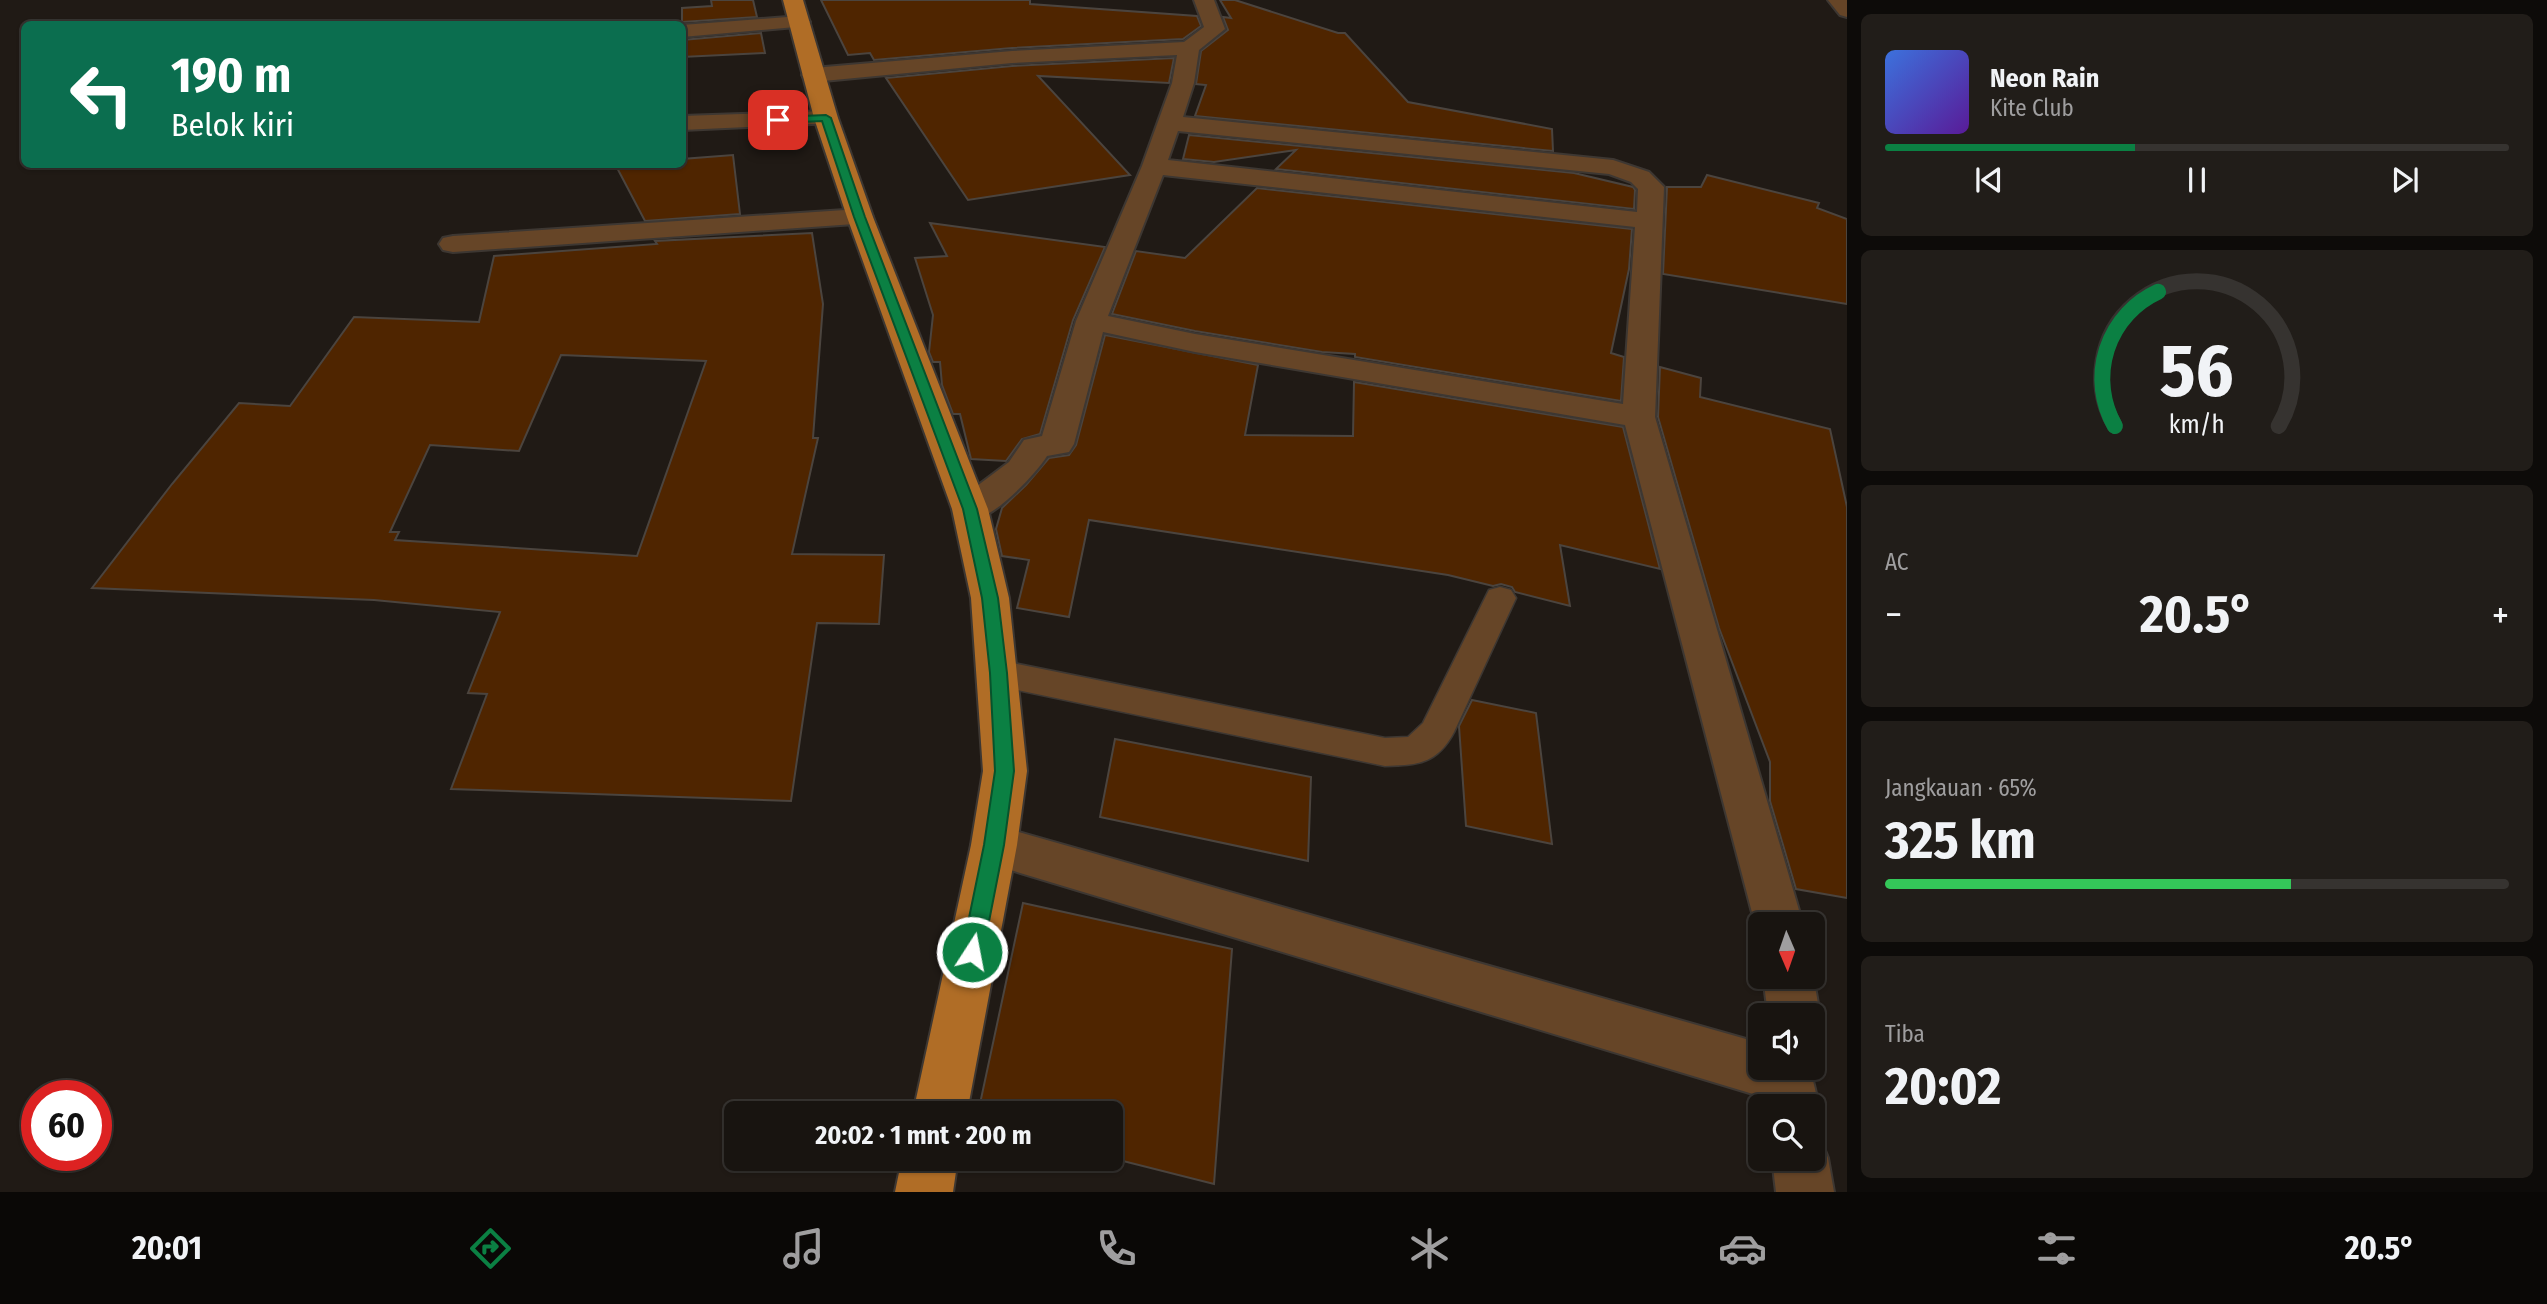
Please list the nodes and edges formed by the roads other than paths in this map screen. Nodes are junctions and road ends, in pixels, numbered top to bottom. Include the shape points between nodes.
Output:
1 (1204, 0) edge
2 (1838, 0) edge
3 (797, 11) edge
4 (1847, 12) edge
5 (686, 30) edge
6 (1189, 48) junction
7 (813, 75) junction
8 (826, 118) junction
9 (686, 123) edge
10 (1167, 123) junction
11 (1154, 166) junction
12 (860, 217) junction
13 (1649, 221) junction
14 (453, 244) dead end
15 (1091, 321) junction
16 (1639, 417) junction
17 (970, 509) junction
18 (1500, 598) dead end
19 (998, 673) junction
20 (994, 845) junction
21 (1776, 912) edge
22 (1789, 1084) edge
23 (942, 1101) edge
24 (928, 1171) edge
25 (1802, 1171) edge
26 (924, 1192) edge
27 (1805, 1192) edge

1 - 6 street via 1215,29
2 - 4 street
3 - 5 street
3 - 7 main road
6 - 7 street via 1012,57
6 - 10 street via 1183,83
7 - 8 main road
8 - 9 street
8 - 12 main road
10 - 11 street
10 - 13 street via 1613,167 1640,177 1651,187
11 - 13 street
11 - 15 street
12 - 14 street
12 - 17 main road
13 - 16 street
15 - 16 street via 1195,343
15 - 17 street via 1056,444 1036,448 1021,470
16 - 21 street
17 - 19 main road via 990,598
18 - 19 lane via 1436,732 1416,751 1385,752
19 - 20 main road via 1004,771
20 - 22 street
20 - 23 main road
24 - 26 main road
25 - 27 street

